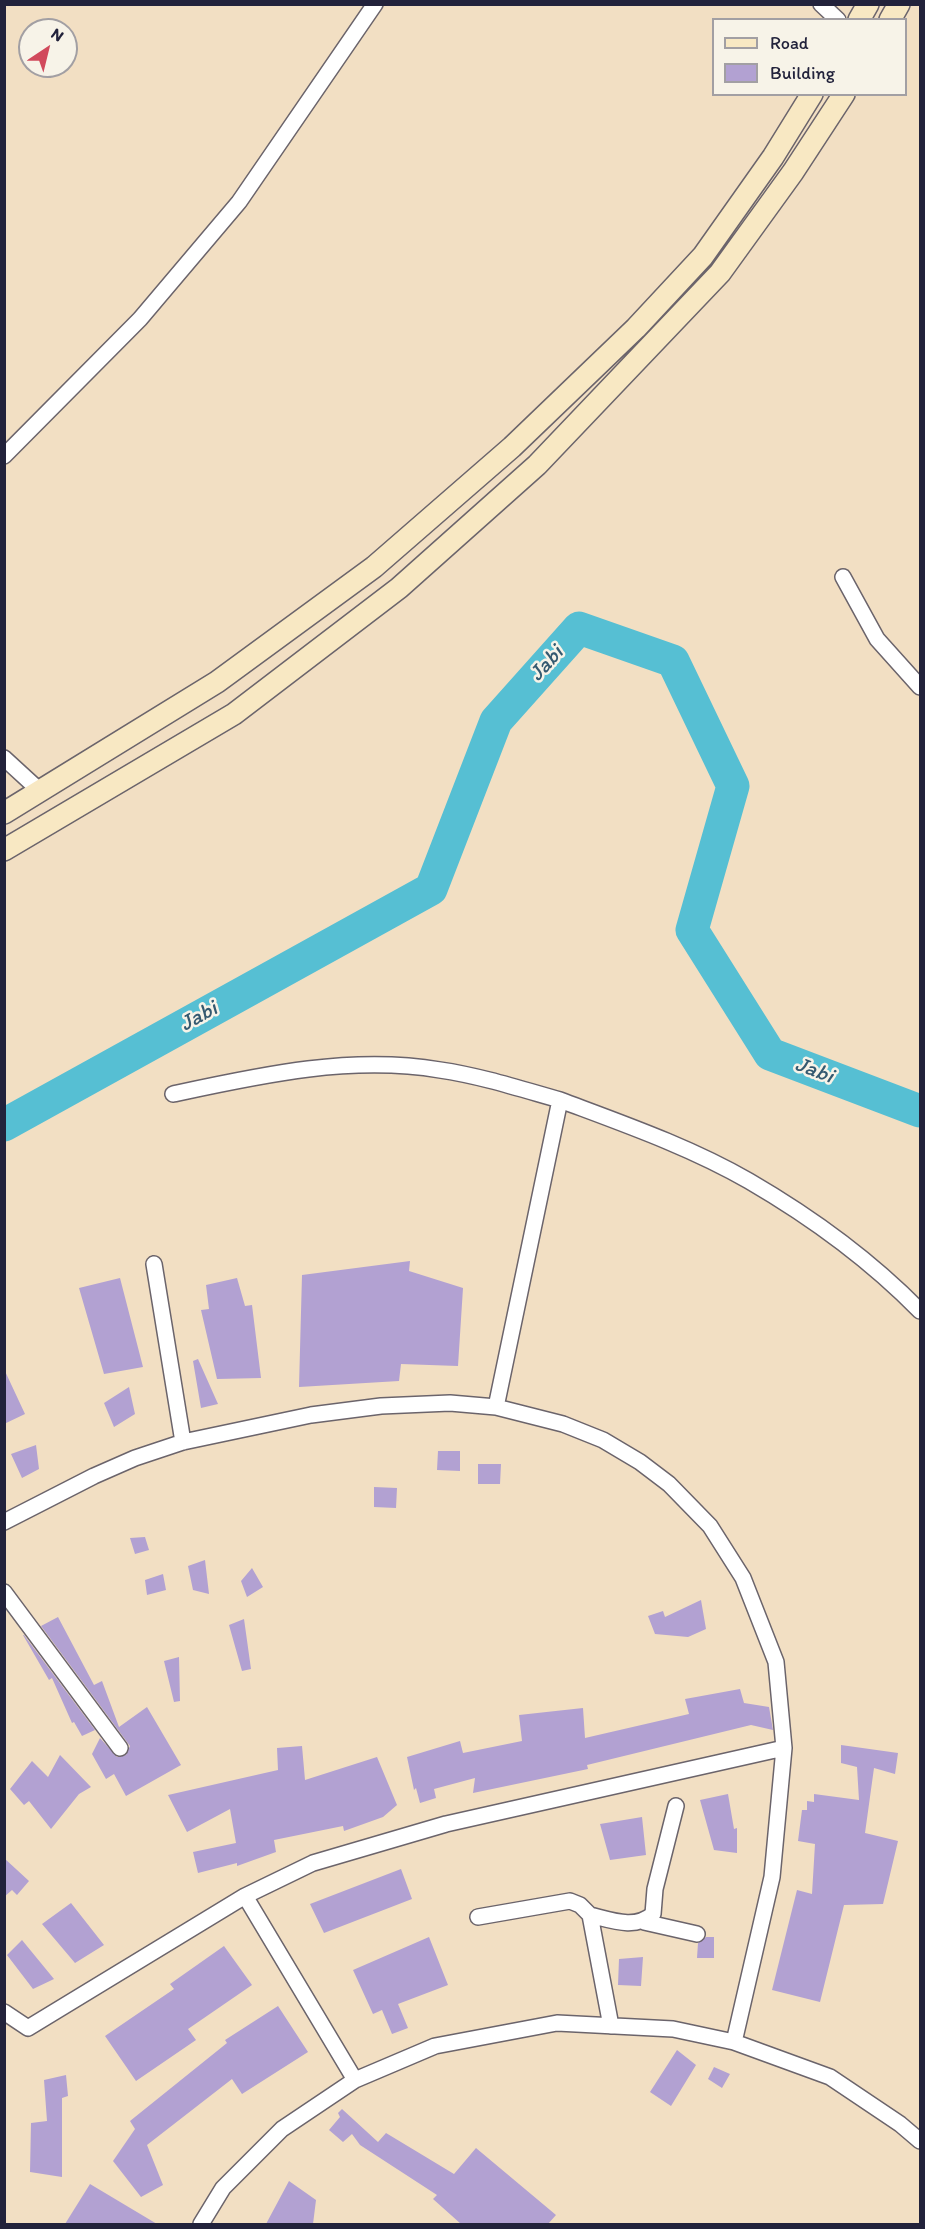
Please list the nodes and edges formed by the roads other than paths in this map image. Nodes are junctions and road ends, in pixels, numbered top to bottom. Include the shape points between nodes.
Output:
1 (375, 4) edge
2 (821, 4) edge
3 (868, 4) edge
4 (899, 4) edge
5 (836, 18) edge
6 (860, 18) edge
7 (891, 18) edge
8 (811, 96) edge
9 (843, 96) edge
10 (661, 301) junction
11 (678, 317) junction
12 (4, 456) edge
13 (843, 577) dead end
14 (921, 687) edge
15 (4, 758) edge
16 (40, 791) junction
17 (4, 813) edge
18 (4, 850) edge
19 (173, 1094) dead end
20 (560, 1100) junction
21 (154, 1264) dead end
22 (921, 1311) edge
23 (496, 1407) junction
24 (183, 1442) junction
25 (4, 1522) edge
26 (4, 1592) edge
27 (120, 1748) dead end
28 (784, 1748) junction
29 (676, 1806) dead end
30 (245, 1896) junction
31 (590, 1915) junction
32 (478, 1917) dead end
33 (644, 1922) junction
34 (697, 1934) dead end
35 (4, 2012) edge
36 (611, 2026) junction
37 (734, 2042) junction
38 (355, 2080) junction
39 (921, 2141) edge
40 (201, 2224) edge

1 - 12 street via 239,202 140,319
2 - 5 street
3 - 6 main road
4 - 7 main road
8 - 10 main road via 703,256
9 - 11 main road via 720,273
10 - 11 main road
10 - 16 main road via 512,447 374,567 217,682
11 - 18 main road via 537,465 399,588 234,714
13 - 14 street via 877,639
15 - 16 street
16 - 17 main road
19 - 20 street via 257,1076 365,1065 441,1070
20 - 22 street via 694,1154 748,1181 827,1231
20 - 23 street
21 - 24 street
23 - 24 street via 450,1402 381,1406 311,1415
23 - 28 street via 563,1424 603,1440 669,1484 710,1526 743,1578 776,1662
24 - 25 street via 94,1476
26 - 27 street
28 - 30 street via 446,1824 313,1863
28 - 37 street via 772,1877
29 - 33 street via 655,1889 653,1914
30 - 35 street via 28,2028
30 - 38 street
31 - 32 street via 570,1901
31 - 33 street via 617,1922
31 - 36 street
33 - 34 street
36 - 37 street via 673,2029
36 - 38 street via 557,2024 435,2046
37 - 39 street via 830,2077
38 - 40 street via 282,2129 223,2188

